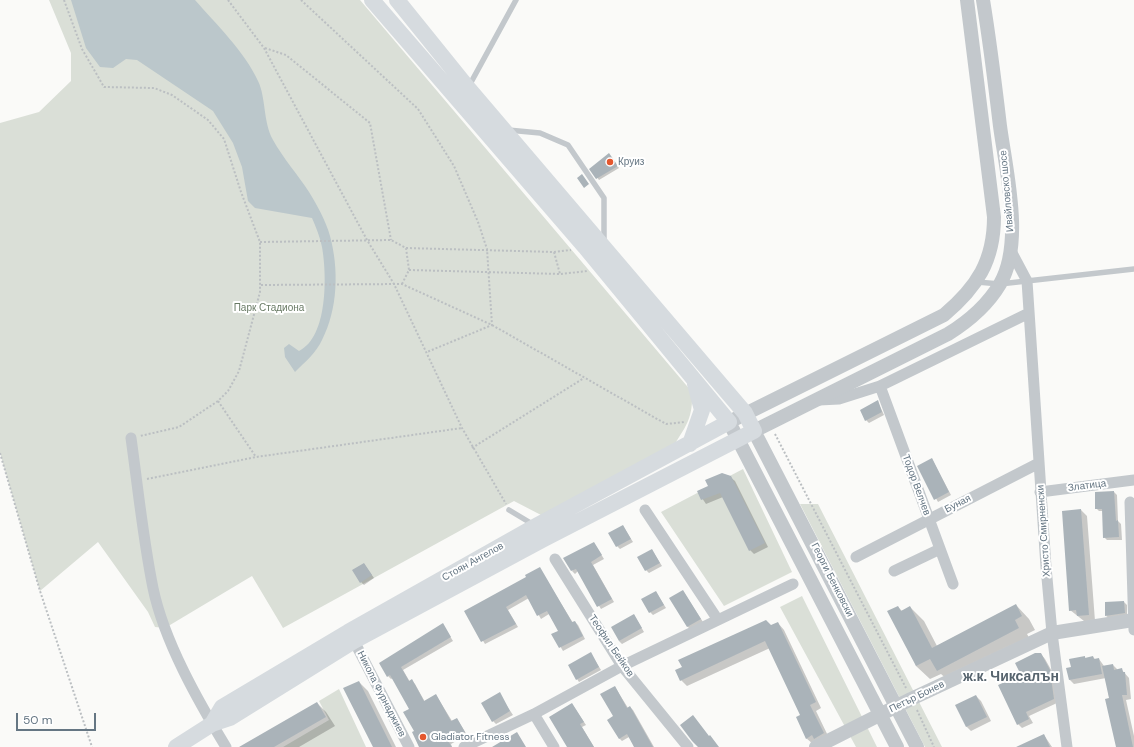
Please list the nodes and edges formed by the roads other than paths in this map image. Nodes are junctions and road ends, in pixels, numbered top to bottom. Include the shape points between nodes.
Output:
1 (372, 0) edge
2 (397, 0) edge
3 (516, 0) edge
4 (967, 0) edge
5 (983, 0) edge
6 (982, 46) junction
7 (468, 88) junction
8 (504, 129) junction
9 (604, 247) junction
10 (1010, 249) junction
11 (1134, 269) edge
12 (1027, 281) junction
13 (977, 282) junction
14 (1000, 284) junction
15 (1029, 313) junction
16 (693, 377) junction
17 (880, 386) junction
18 (818, 400) junction
19 (745, 413) junction
20 (729, 422) junction
21 (754, 431) junction
22 (131, 438) road end
23 (738, 438) junction
24 (690, 444) junction
25 (1039, 463) junction
26 (1134, 480) edge
27 (1040, 492) junction
28 (1130, 502) dead end
29 (509, 510) road end
30 (645, 510) dead end
31 (929, 519) junction
32 (536, 526) junction
33 (940, 549) junction
34 (856, 557) dead end
35 (555, 559) dead end
36 (894, 571) dead end
37 (793, 584) dead end
38 (953, 584) dead end
39 (718, 620) junction
40 (1134, 623) edge
41 (1052, 633) junction
42 (354, 641) junction
43 (622, 666) junction
44 (897, 706) junction
45 (534, 714) junction
46 (882, 714) junction
47 (212, 724) junction
48 (176, 747) edge
49 (226, 747) edge
50 (409, 747) edge
51 (464, 747) edge
52 (554, 747) edge
53 (688, 747) edge
54 (816, 747) edge
55 (897, 747) edge
56 (917, 747) edge
57 (1067, 747) edge

1 - 16 main road via 586,247
2 - 7 main road, Георги Бенковски
3 - 7 lane
4 - 6 street, Ивайловско шосе
5 - 6 street, Ивайловско шосе
6 - 10 street, Ивайловско шосе via 1010,208
6 - 13 street, Ивайловско шосе via 994,217 992,248
7 - 8 main road, Георги Бенковски
8 - 9 main road, Георги Бенковски
8 - 9 lane via 540,133 568,145 604,198
9 - 19 main road, Георги Бенковски
10 - 12 street
10 - 14 street, Ивайловско шосе
11 - 12 lane
12 - 14 lane
12 - 15 street, Христо Смирненски
13 - 14 lane
13 - 19 street, Ивайловско шосе via 961,301 944,315
14 - 18 street, Ивайловско шосе via 971,319 948,334
15 - 17 street
15 - 25 street, Христо Смирненски
16 - 20 main road
16 - 24 main road via 702,410
17 - 18 street via 839,399
17 - 31 street, Тодор Велчев
18 - 21 street, Ивайловско шосе
19 - 20 street, Стоян Ангелов
19 - 21 main road, Георги Бенковски
20 - 23 street, Георги Бенковски
20 - 24 main road, Стоян Ангелов
21 - 23 main road, Стоян Ангелов
21 - 44 street, Георги Бенковски
22 - 47 street via 153,588 165,628 196,696
23 - 42 main road, Стоян Ангелов
23 - 46 street, Георги Бенковски
24 - 32 main road, Стоян Ангелов
25 - 27 street, Христо Смирненски
25 - 31 street, Буная
26 - 27 street, Златица
27 - 41 street, Христо Смирненски
28 - 40 street
29 - 32 lane
30 - 39 street
31 - 33 street, Тодор Велчев
31 - 34 street, Буная
32 - 47 main road, Стоян Ангелов via 348,632 222,707
33 - 36 street
33 - 38 street, Тодор Велчев
35 - 43 street, Теофил Бейков
37 - 39 street
39 - 43 street
40 - 41 street, Петър Бонев
41 - 44 street, Петър Бонев
41 - 57 street, Христо Смирненски
42 - 47 main road, Стоян Ангелов via 230,718
42 - 50 street, Никола Фурнаджиев
43 - 45 street
43 - 53 street, Теофил Бейков
44 - 46 street, Петър Бонев
44 - 56 street, Георги Бенковски
45 - 51 street
45 - 52 street
46 - 54 street, Петър Бонев
46 - 55 street, Георги Бенковски
47 - 48 main road, Стоян Ангелов
47 - 49 street

